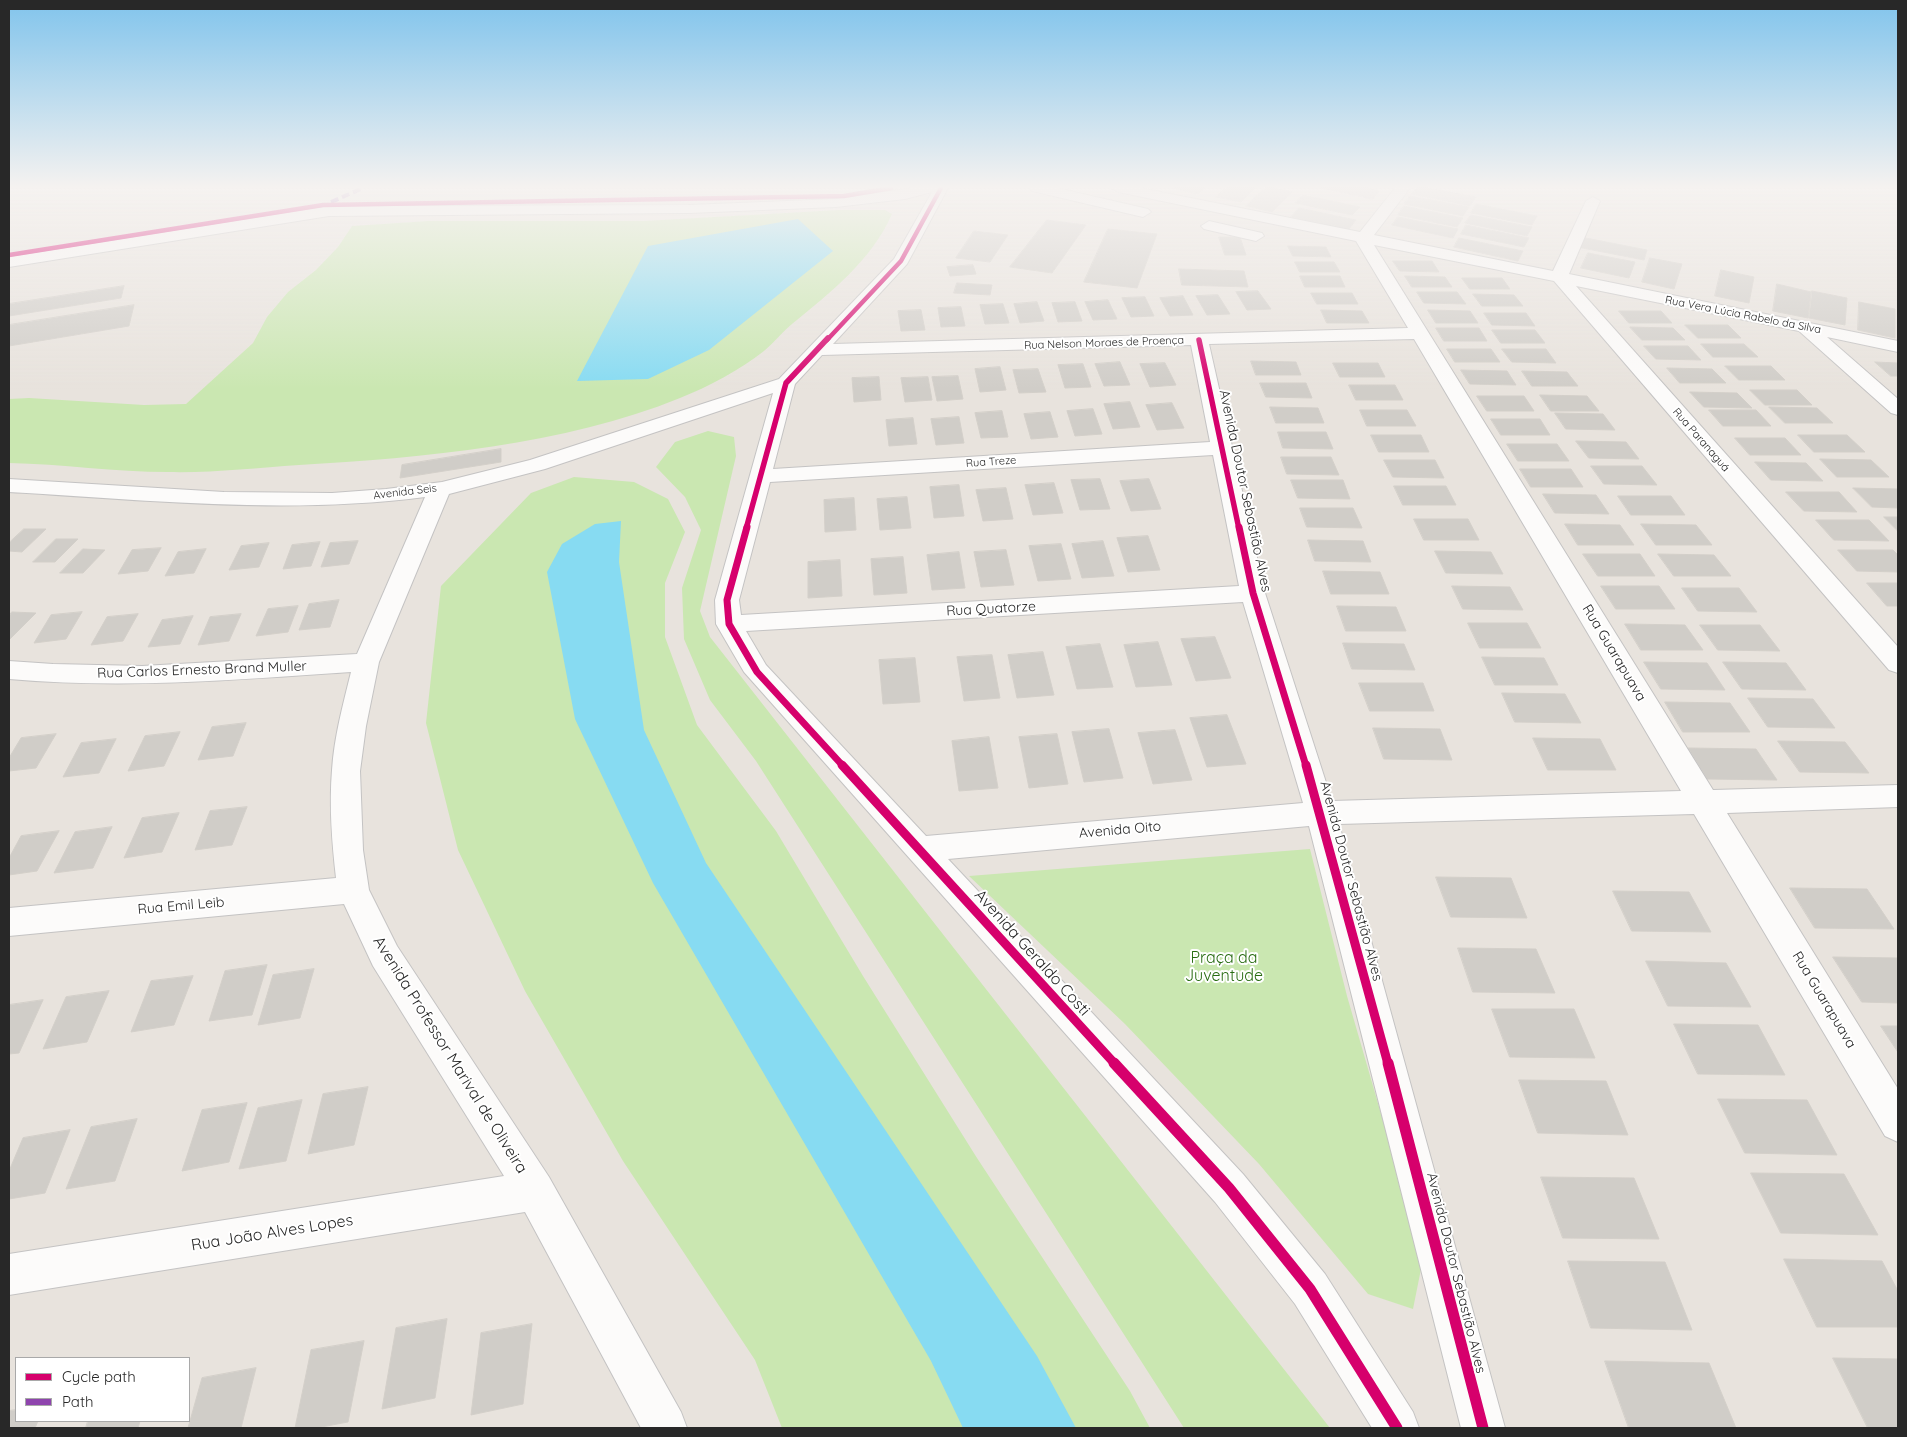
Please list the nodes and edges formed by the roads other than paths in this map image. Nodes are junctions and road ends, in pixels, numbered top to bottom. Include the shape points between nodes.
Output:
1 (53, 255) edge
2 (904, 255) edge
3 (1373, 255) edge
4 (1446, 255) edge
5 (1569, 255) edge
6 (9, 262) edge
7 (1559, 277) junction
8 (1805, 327) junction
9 (1420, 332) junction
10 (1199, 340) junction
11 (1898, 346) edge
12 (819, 350) junction
13 (786, 384) junction
14 (1898, 409) edge
15 (1222, 448) junction
16 (759, 476) junction
17 (9, 485) edge
18 (440, 488) junction
19 (1253, 594) junction
20 (729, 624) junction
21 (366, 662) junction
22 (1898, 664) edge
23 (9, 670) edge
24 (1898, 796) edge
25 (1703, 801) junction
26 (1321, 813) junction
27 (920, 849) junction
28 (353, 890) junction
29 (9, 922) edge
30 (1898, 1122) edge
31 (535, 1191) junction
32 (9, 1275) edge
33 (665, 1428) edge
34 (1397, 1428) edge
35 (1483, 1428) edge

1 - 6 street
2 - 12 street
3 - 9 street, Rua Guarapuava
4 - 7 street, Rua Vera Lúcia Rabelo da Silva
5 - 7 street
7 - 8 street, Rua Vera Lúcia Rabelo da Silva
7 - 22 street, Rua Paranaguá
8 - 11 street, Rua Vera Lúcia Rabelo da Silva
8 - 14 street
9 - 10 street, Rua Nelson Moraes de Proença
9 - 25 street, Rua Guarapuava
10 - 12 street, Rua Nelson Moraes de Proença
10 - 15 street, Avenida Doutor Sebastião Alves
12 - 13 street
13 - 16 street, Avenida Geraldo Costi
13 - 18 street, Avenida Seis via 527,467
15 - 16 street, Rua Treze
15 - 19 street, Avenida Doutor Sebastião Alves
16 - 20 street, Avenida Geraldo Costi via 727,600
17 - 18 street, Avenida Seis via 225,498 317,499 386,496
18 - 21 street, Avenida Professor Marival de Oliveira
19 - 20 street, Rua Quatorze
19 - 26 street, Avenida Doutor Sebastião Alves
20 - 27 street, Avenida Geraldo Costi via 757,672
21 - 23 street, Rua Carlos Ernesto Brand Muller via 179,674 86,675
21 - 28 street, Avenida Professor Marival de Oliveira via 346,771 348,850
24 - 25 street, Avenida Oito
25 - 26 street, Avenida Oito
25 - 30 street, Rua Guarapuava
26 - 27 street, Avenida Oito
26 - 35 street, Avenida Doutor Sebastião Alves
27 - 34 street, Avenida Geraldo Costi via 1229,1188 1310,1289
28 - 29 street, Rua Emil Leib
28 - 31 street, Avenida Professor Marival de Oliveira via 386,956
31 - 32 street, Rua João Alves Lopes
31 - 33 street, Avenida Professor Marival de Oliveira

